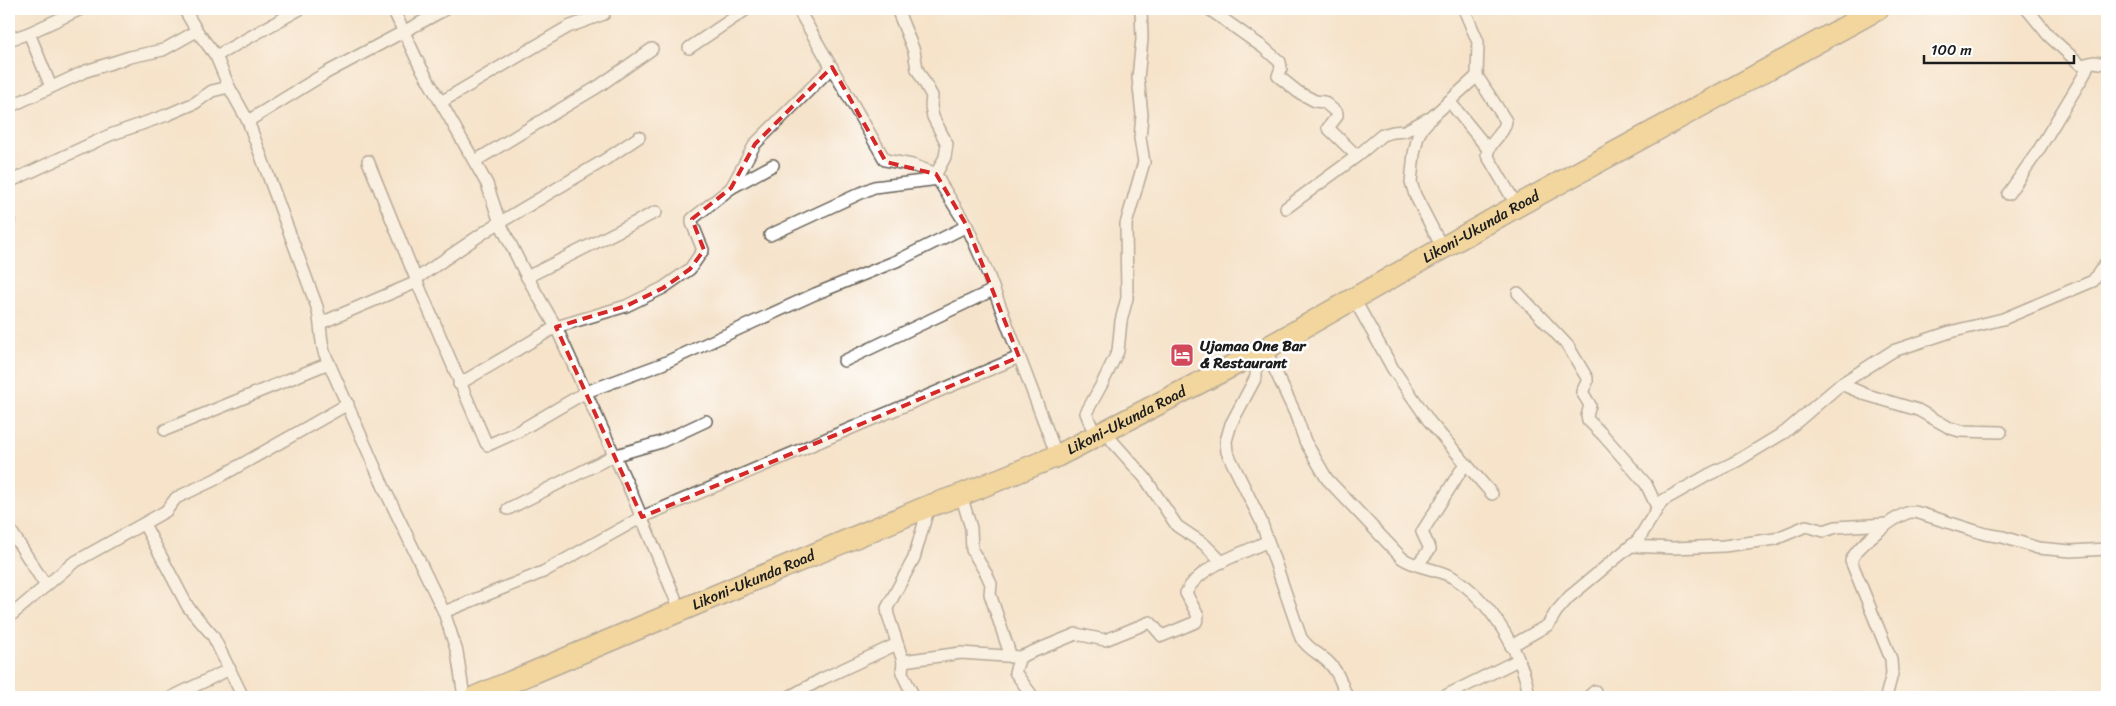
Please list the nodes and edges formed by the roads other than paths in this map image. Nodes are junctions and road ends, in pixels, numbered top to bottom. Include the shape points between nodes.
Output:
1 (82, 9) edge
2 (184, 9) edge
3 (300, 9) edge
4 (393, 9) edge
5 (446, 9) edge
6 (747, 9) edge
7 (798, 9) edge
8 (898, 9) edge
9 (1141, 9) edge
10 (1209, 9) edge
11 (1464, 9) edge
12 (1878, 9) edge
13 (2027, 9) edge
14 (604, 14) dead end
15 (197, 30) junction
16 (403, 32) junction
17 (29, 33) junction
18 (9, 40) edge
19 (689, 48) dead end
20 (652, 49) dead end
21 (216, 56) junction
22 (2088, 64) junction
23 (2107, 64) edge
24 (832, 67) junction
25 (1477, 76) junction
26 (51, 86) junction
27 (229, 87) junction
28 (1449, 101) junction
29 (441, 102) junction
30 (9, 107) edge
31 (1432, 116) junction
32 (248, 121) junction
33 (640, 137) dead end
34 (1488, 149) junction
35 (1357, 156) junction
36 (368, 161) dead end
37 (475, 162) junction
38 (772, 165) dead end
39 (937, 177) junction
40 (9, 182) edge
41 (731, 188) junction
42 (2008, 194) dead end
43 (1517, 206) junction
44 (1286, 208) dead end
45 (656, 212) dead end
46 (500, 223) junction
47 (967, 226) junction
48 (770, 235) dead end
49 (1443, 249) junction
50 (2107, 261) edge
51 (528, 277) junction
52 (417, 280) junction
53 (993, 290) junction
54 (1518, 293) dead end
55 (1353, 297) junction
56 (321, 323) junction
57 (556, 327) junction
58 (1258, 352) junction
59 (1019, 357) junction
60 (844, 361) dead end
61 (329, 363) junction
62 (459, 384) junction
63 (1841, 384) junction
64 (586, 392) junction
65 (348, 404) junction
66 (706, 420) dead end
67 (165, 430) dead end
68 (2001, 432) dead end
69 (1101, 434) junction
70 (613, 456) junction
71 (1057, 456) junction
72 (1465, 464) junction
73 (1492, 494) dead end
74 (961, 495) junction
75 (929, 506) junction
76 (1657, 507) junction
77 (508, 509) dead end
78 (642, 517) junction
79 (144, 524) junction
80 (1887, 524) junction
81 (9, 528) edge
82 (1268, 541) junction
83 (1632, 546) junction
84 (2107, 550) edge
85 (1222, 562) junction
86 (1417, 565) junction
87 (46, 586) junction
88 (444, 612) junction
89 (681, 612) junction
90 (9, 617) edge
91 (897, 644) junction
92 (1511, 646) junction
93 (1016, 657) junction
94 (1518, 660) junction
95 (903, 661) junction
96 (230, 669) junction
97 (172, 697) edge
98 (243, 697) edge
99 (464, 697) edge
100 (475, 697) edge
101 (789, 697) edge
102 (914, 697) edge
103 (1033, 697) edge
104 (1347, 697) edge
105 (1442, 697) edge
106 (1529, 697) edge
107 (1886, 697) edge

1 - 17 street
2 - 15 street
3 - 21 street
4 - 16 street
5 - 16 street
6 - 19 street
7 - 24 street
8 - 39 street via 917,69 932,96 932,117 947,144 946,157
9 - 69 street via 1138,78 1144,162 1126,224 1128,290 1118,348 1086,413
10 - 35 street via 1280,62 1278,76 1286,83 1315,101 1324,102 1337,113 1328,128
11 - 25 street via 1478,42
12 - 43 highway, Likoni-Ukunda Road
13 - 22 street via 2080,66
14 - 29 street via 568,27
15 - 21 street
15 - 26 street via 163,50 86,71
16 - 29 street
16 - 32 street via 326,73
17 - 18 street
17 - 26 street
20 - 37 street via 599,86
21 - 27 street
22 - 23 street
22 - 42 street via 2038,151
24 - 39 street via 885,160 912,165
24 - 41 street via 755,144
25 - 28 street
25 - 34 street via 1506,121
26 - 30 street via 51,89
27 - 32 street
27 - 40 street via 212,91 195,103 167,115 110,135
28 - 31 street
28 - 34 street
29 - 37 street
31 - 35 street via 1406,131 1382,135
31 - 49 street via 1418,136 1412,182 1418,202
32 - 56 street
33 - 46 street
34 - 43 street via 1487,155
35 - 44 street
36 - 52 street
37 - 46 street via 487,184
38 - 41 street
39 - 47 street
39 - 48 street via 874,187
41 - 57 street via 692,219 703,250 690,269 663,288 626,306
43 - 49 highway, Likoni-Ukunda Road
45 - 51 street
46 - 51 street
46 - 52 street
47 - 53 street
47 - 64 street via 900,260 815,294 662,364
49 - 55 highway, Likoni-Ukunda Road
50 - 63 street via 2092,281 2003,319 1893,351
51 - 57 street
52 - 56 street
52 - 62 street
53 - 59 street
53 - 60 street
54 - 76 street via 1568,346 1587,378 1582,392 1590,405 1588,420 1646,484
55 - 58 highway, Likoni-Ukunda Road
55 - 72 street via 1392,369
56 - 61 street via 321,341
57 - 62 street
57 - 64 street
58 - 69 highway, Likoni-Ukunda Road
58 - 82 street via 1256,377 1232,422 1226,445 1228,459
58 - 86 street via 1295,413 1304,441 1327,479 1402,558
59 - 71 street
59 - 78 street
61 - 65 street
61 - 67 street
62 - 64 street via 488,445
63 - 68 street via 1918,410 1950,428
63 - 76 street via 1785,432 1668,497
64 - 70 street
65 - 79 street via 176,498 166,511
65 - 88 street
66 - 70 street via 661,442
69 - 71 highway, Likoni-Ukunda Road
69 - 85 street via 1113,442 1145,478 1177,526 1204,544
70 - 77 street
70 - 78 street
71 - 74 highway, Likoni-Ukunda Road
72 - 73 street
72 - 86 street via 1422,532 1430,549
74 - 75 highway, Likoni-Ukunda Road
74 - 93 street via 971,528 972,550 988,576 990,594
75 - 89 highway, Likoni-Ukunda Road
75 - 91 street via 914,558 887,608
76 - 83 street
78 - 88 street via 543,572
78 - 89 street
79 - 87 street via 84,555
79 - 96 street via 188,607 213,636
80 - 83 street via 1836,527 1824,531 1806,526 1775,539 1724,546
80 - 84 street via 1909,512 1918,513 2038,548
80 - 107 street via 1856,552 1852,561 1891,659 1892,674
81 - 87 street
82 - 85 street
82 - 104 street via 1301,638 1328,662
83 - 92 street via 1569,597 1548,625
85 - 93 street via 1206,570 1188,588 1186,595 1198,616 1194,624 1162,636 1150,622 1105,640 1076,634
86 - 92 street via 1450,576 1468,587 1486,607
87 - 90 street
88 - 99 street via 457,652
89 - 100 highway, Likoni-Ukunda Road
91 - 95 street
91 - 101 street
92 - 94 street
93 - 95 street via 961,653
93 - 103 street via 1015,672
94 - 105 street
94 - 106 street
95 - 102 street via 902,673
96 - 97 street
96 - 98 street

